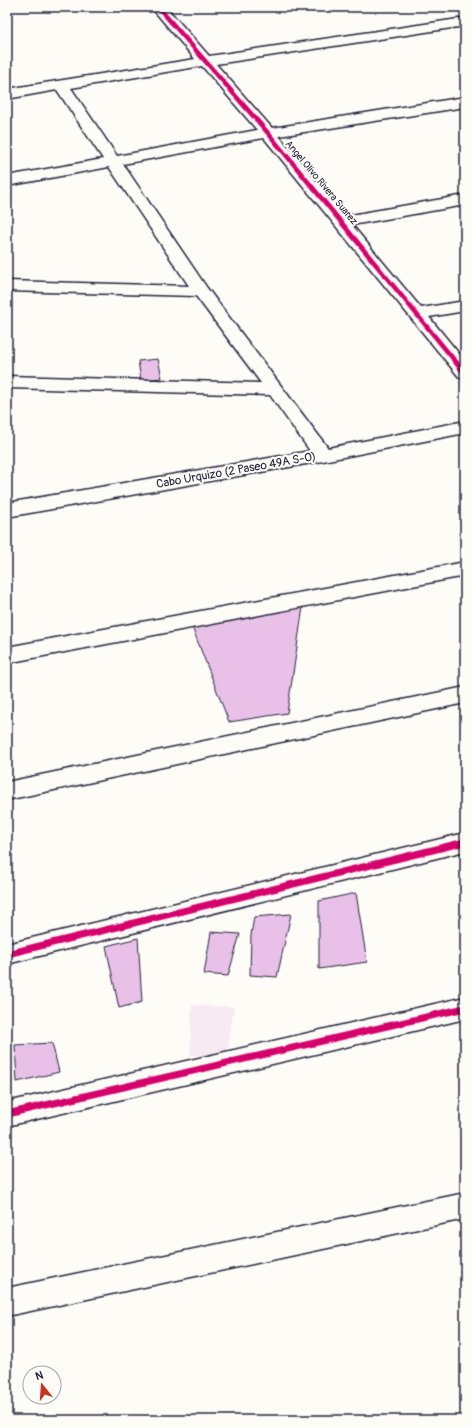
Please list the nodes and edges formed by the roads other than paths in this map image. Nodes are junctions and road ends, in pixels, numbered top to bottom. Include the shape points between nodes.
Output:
1 (158, 7) edge
2 (465, 22) edge
3 (207, 61) junction
4 (62, 86) junction
5 (7, 94) edge
6 (465, 102) edge
7 (268, 133) junction
8 (114, 161) junction
9 (7, 181) edge
10 (465, 200) edge
11 (342, 222) junction
12 (7, 286) edge
13 (201, 291) junction
14 (465, 306) edge
15 (417, 314) junction
16 (465, 373) edge
17 (7, 382) edge
18 (275, 389) junction
19 (465, 426) edge
20 (322, 455) junction
21 (7, 510) edge
22 (465, 569) edge
23 (7, 655) edge
24 (465, 695) edge
25 (7, 791) edge
26 (465, 842) edge
27 (7, 954) edge
28 (465, 1008) edge
29 (7, 1114) edge
30 (465, 1206) edge
31 (7, 1302) edge

1 - 3 street, Angel Olivo Rivera Suarez
2 - 3 street
3 - 4 street
3 - 7 street, Angel Olivo Rivera Suarez
4 - 5 street
4 - 8 street
6 - 7 street
7 - 8 street
7 - 11 street, Angel Olivo Rivera Suarez
8 - 9 street
8 - 13 street
10 - 11 street
11 - 15 street, Angel Olivo Rivera Suarez
12 - 13 street
13 - 18 street
14 - 15 street
15 - 16 street, Angel Olivo Rivera Suarez
17 - 18 street
18 - 20 street
19 - 20 street, Cabo Urquizo (2 Paseo 49A S-O)
20 - 21 street, Cabo Urquizo (2 Paseo 49A S-O)
22 - 23 street
24 - 25 street
26 - 27 street
28 - 29 street
30 - 31 street

